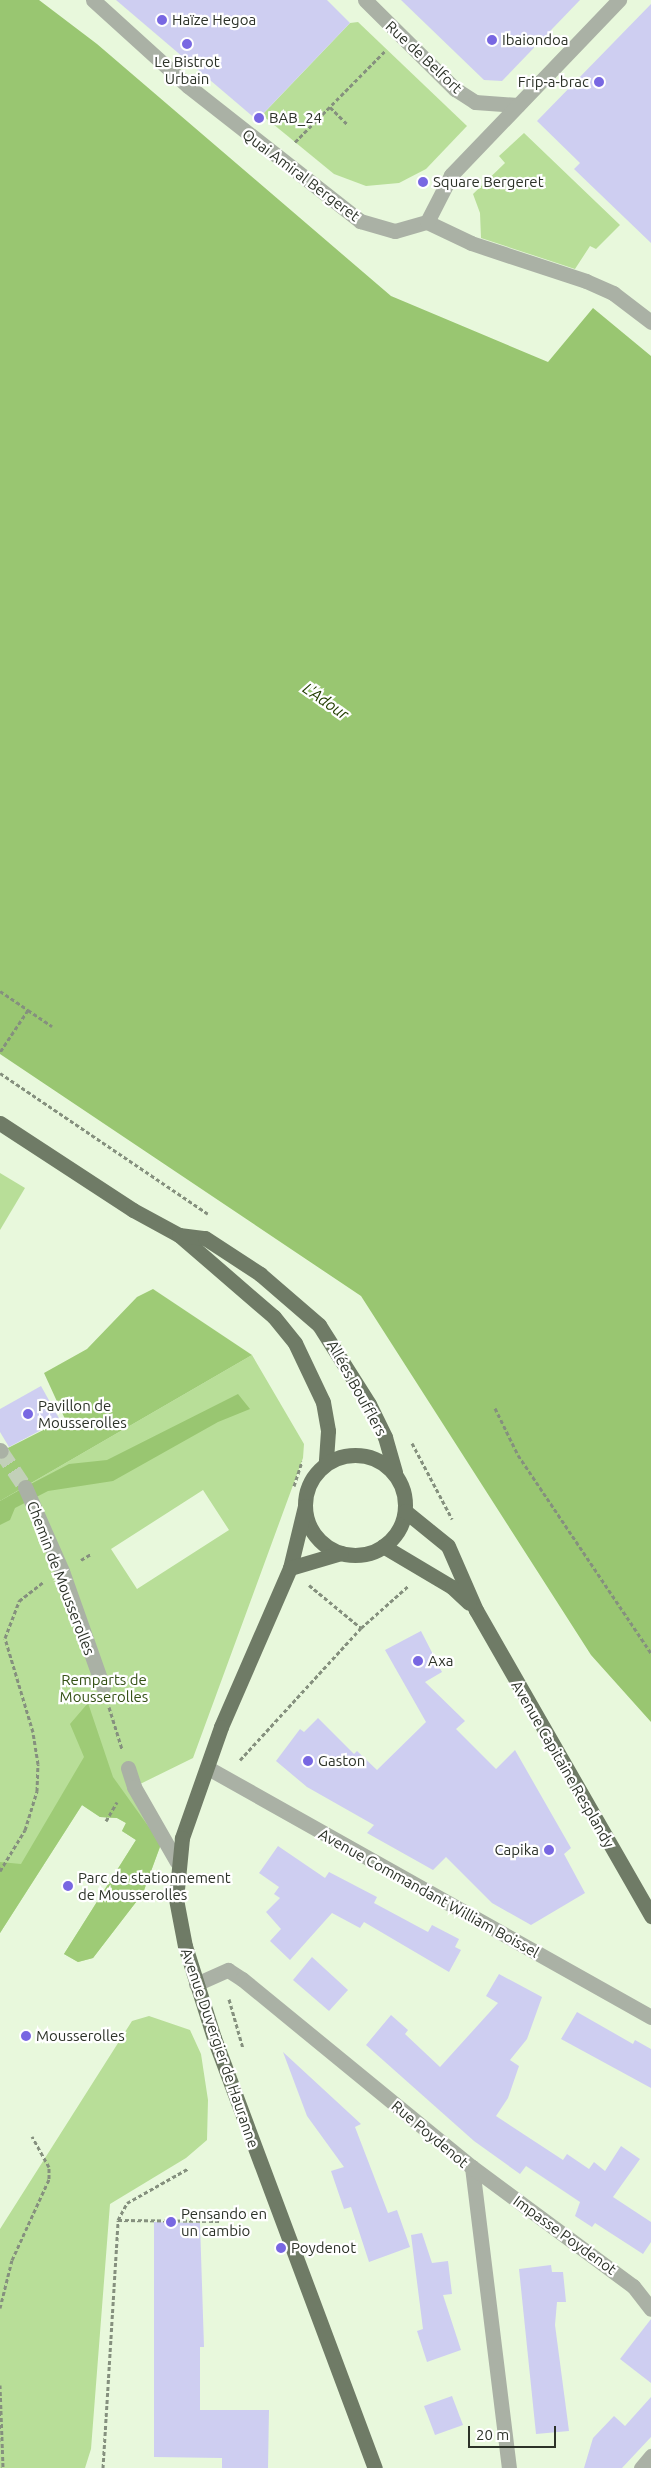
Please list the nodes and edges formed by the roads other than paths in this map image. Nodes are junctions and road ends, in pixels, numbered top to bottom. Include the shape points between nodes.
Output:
1 (93, 0) edge
2 (365, 0) edge
3 (620, 0) edge
4 (518, 105) junction
5 (427, 222) junction
6 (651, 322) edge
7 (0, 1123) edge
8 (179, 1235) junction
9 (326, 1463) junction
10 (395, 1473) junction
11 (25, 1487) tunnel mouth
12 (305, 1506) junction
13 (405, 1510) junction
14 (384, 1546) junction
15 (341, 1553) junction
16 (290, 1568) junction
17 (476, 1610) junction
18 (103, 1687) road end
19 (128, 1768) road end
20 (208, 1768) junction
21 (177, 1862) junction
22 (651, 1916) edge
23 (196, 1984) junction
24 (651, 2017) edge
25 (472, 2167) junction
26 (651, 2309) edge
27 (651, 2456) edge
28 (375, 2468) edge
29 (508, 2468) edge
30 (641, 2468) edge

1 - 5 street, Quai Amiral Bergeret via 188,86 360,221 395,231
2 - 4 street, Rue de Belfort via 455,89 474,102
3 - 4 street
4 - 5 street via 451,175
5 - 6 street via 471,242 613,293
7 - 8 main road, Allées Boufflers via 133,1210
8 - 9 main road, Allées Boufflers via 274,1317 295,1342 323,1402 328,1431
8 - 10 main road, Allées Boufflers via 204,1238 260,1274 319,1325 369,1404 385,1437
9 - 10 main road via 340,1456 370,1456
9 - 12 main road via 308,1486
10 - 13 main road via 404,1491
11 - 18 street, Chemin de Mousserolles via 62,1571
12 - 15 main road via 311,1530 319,1540
12 - 16 main road, Avenue Duvergier de Hauranne
13 - 14 main road via 398,1531
13 - 17 main road, Avenue Capitaine Resplandy via 448,1546
14 - 15 main road via 361,1554
14 - 17 main road, Avenue Capitaine Resplandy via 452,1587
15 - 16 main road
16 - 20 main road, Avenue Duvergier de Hauranne
17 - 22 main road, Avenue Capitaine Resplandy
19 - 21 street via 134,1787
20 - 21 main road, Avenue Duvergier de Hauranne
20 - 24 street, Avenue Commandant William Boissel
21 - 23 main road, Avenue Duvergier de Hauranne via 176,1899
23 - 25 street, Rue Poydenot via 228,1970 242,1979
23 - 28 main road, Avenue Duvergier de Hauranne
25 - 26 street, Impasse Poydenot via 634,2286
25 - 29 street, Rue Poydenot
27 - 30 street

